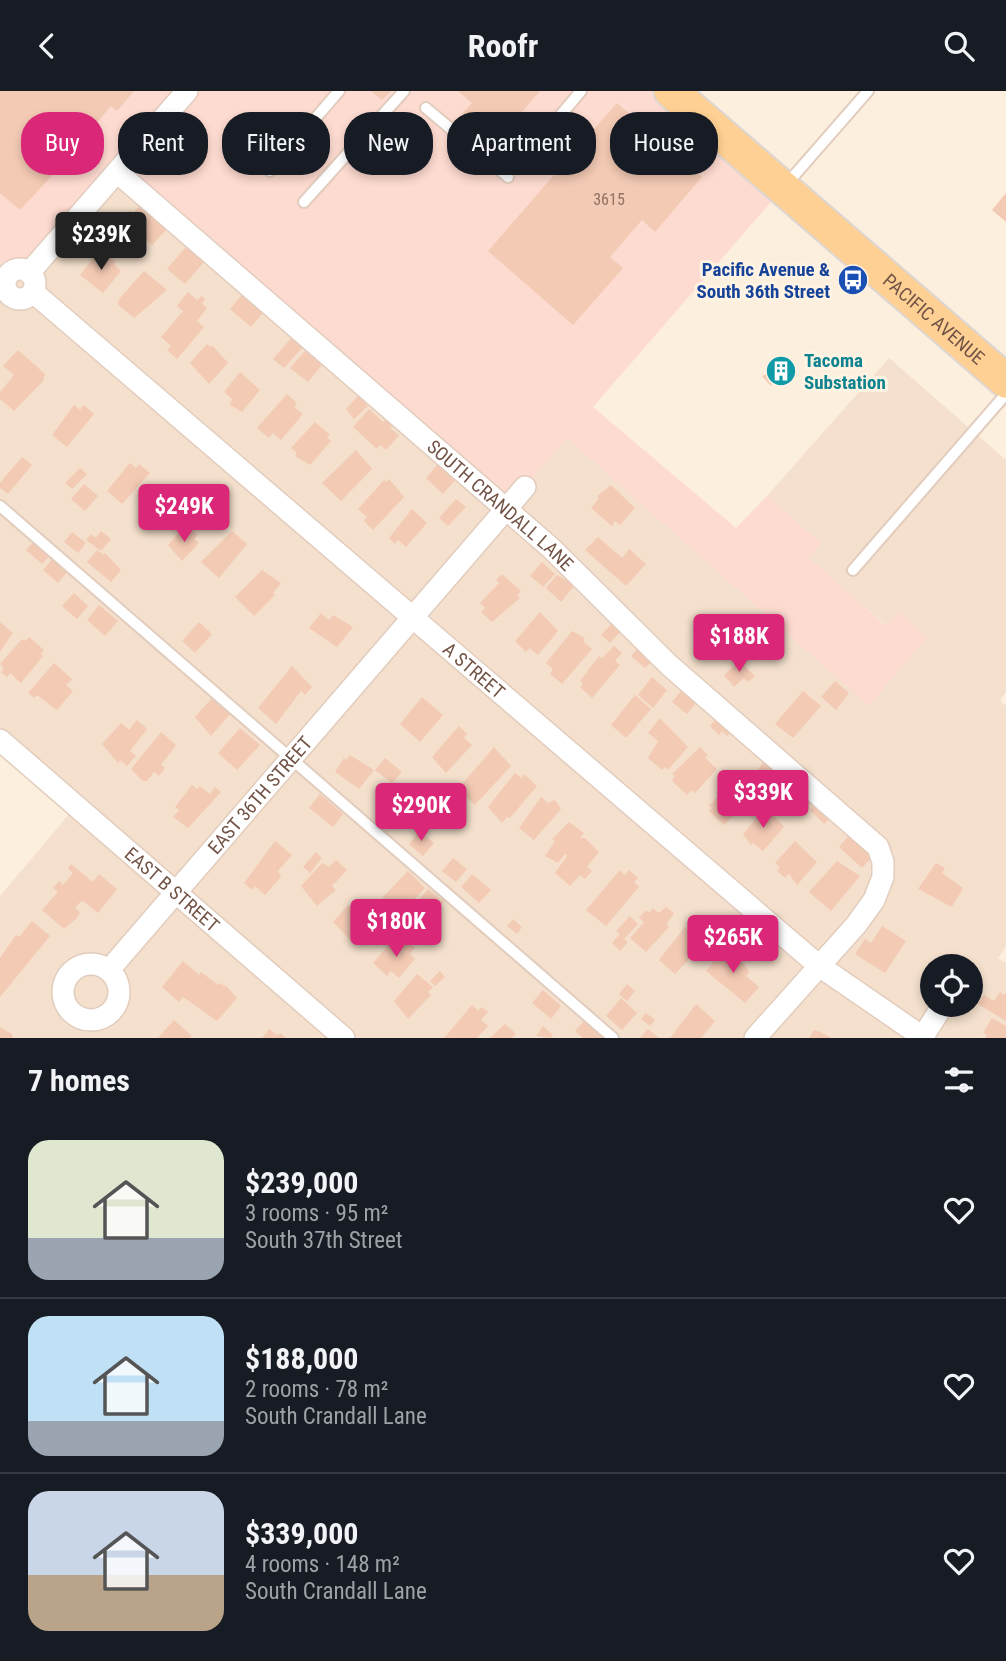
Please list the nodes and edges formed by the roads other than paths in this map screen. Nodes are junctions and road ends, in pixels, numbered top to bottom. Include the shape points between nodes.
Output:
1 (187, 91) edge
2 (339, 91) edge
3 (404, 91) edge
4 (581, 91) edge
5 (671, 91) edge
6 (868, 91) edge
7 (425, 108) dead end
8 (321, 112) edge
9 (563, 112) edge
10 (117, 172) junction
11 (508, 177) dead end
12 (783, 188) junction
13 (304, 202) dead end
14 (18, 275) edge
15 (5, 302) edge
16 (1006, 381) edge
17 (1006, 394) edge
18 (525, 487) dead end
19 (0, 506) edge
20 (505, 509) junction
21 (853, 570) dead end
22 (411, 618) junction
23 (0, 740) edge
24 (291, 759) junction
25 (177, 893) junction
26 (818, 965) junction
27 (109, 970) dead end
28 (936, 1017) edge
29 (345, 1038) edge
30 (613, 1038) edge
31 (755, 1038) edge
32 (923, 1038) edge

1 - 10 street
2 - 8 lane
3 - 13 lane
4 - 9 lane
5 - 12 main road, PACIFIC AVENUE
6 - 12 lane
7 - 11 lane
10 - 14 street
10 - 20 street, SOUTH CRANDALL LANE
12 - 16 main road, PACIFIC AVENUE
14 - 15 street via 5,284
14 - 22 street, A STREET
17 - 21 lane
18 - 20 street, EAST 36TH STREET
19 - 24 lane
20 - 22 street, EAST 36TH STREET
20 - 26 street, SOUTH CRANDALL LANE via 669,665 878,847 883,877 874,900
22 - 24 street, EAST 36TH STREET
22 - 26 street, A STREET
23 - 25 street, EAST B STREET
24 - 25 street, EAST 36TH STREET
24 - 30 lane
25 - 27 street, EAST 36TH STREET
25 - 29 street, EAST B STREET
26 - 31 street
26 - 32 street, A STREET
28 - 32 street

